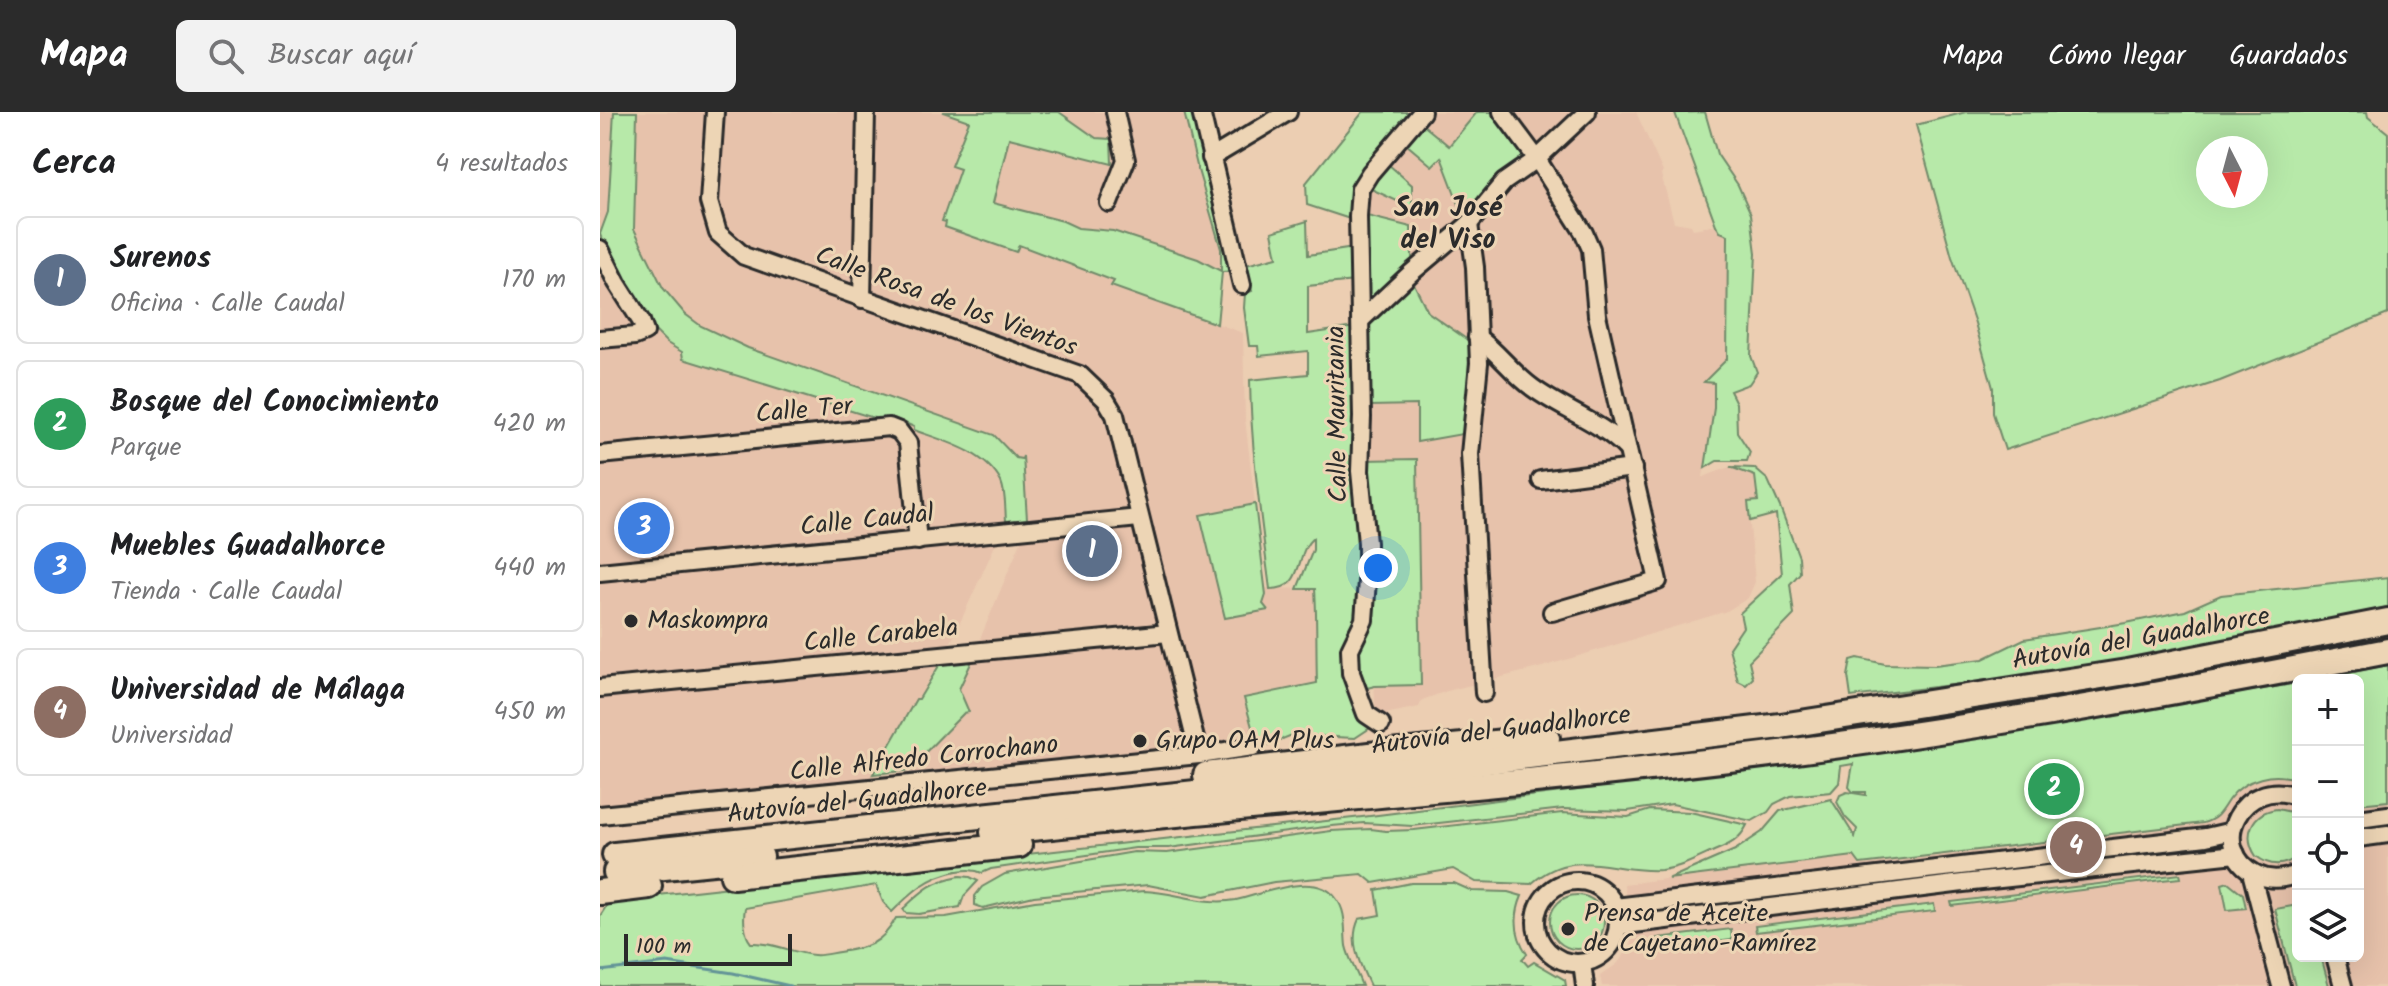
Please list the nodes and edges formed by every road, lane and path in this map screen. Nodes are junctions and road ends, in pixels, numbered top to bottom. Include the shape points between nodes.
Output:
1 (715, 112) edge
2 (866, 112) edge
3 (1115, 112) edge
4 (1201, 112) edge
5 (1288, 112) edge
6 (1422, 112) edge
7 (1502, 112) edge
8 (1587, 112) edge
9 (1211, 158) junction
10 (1537, 159) junction
11 (1109, 203) dead end
12 (1469, 224) junction
13 (600, 249) edge
14 (1242, 285) dead end
15 (862, 299) junction
16 (1361, 320) junction
17 (1477, 337) junction
18 (600, 339) edge
19 (1628, 450) junction
20 (600, 455) edge
21 (1633, 468) junction
22 (1541, 480) dead end
23 (1139, 518) junction
24 (918, 541) junction
25 (600, 572) edge
26 (1552, 612) dead end
27 (2388, 621) edge
28 (1168, 633) junction
29 (2388, 651) edge
30 (600, 688) edge
31 (1484, 693) dead end
32 (1381, 724) dead end
33 (1253, 747) dead end
34 (1199, 755) junction
35 (1497, 785) junction
36 (2292, 795) edge
37 (600, 815) edge
38 (2388, 815) edge
39 (2364, 818) edge
40 (2232, 831) junction
41 (2388, 834) edge
42 (2364, 837) edge
43 (2236, 854) junction
44 (610, 857) edge
45 (2251, 872) junction
46 (2292, 875) edge
47 (600, 892) edge
48 (1615, 907) junction
49 (1618, 926) junction
50 (2337, 962) edge
51 (1582, 963) junction
52 (1585, 986) edge
53 (2281, 986) edge
54 (2343, 986) edge

1 - 15 street, Calle Rosa de los Vientos via 709,202 718,233 744,256
2 - 15 street
3 - 11 street via 1126,160
4 - 9 street
5 - 9 street
6 - 16 street, Calle Mauritania via 1360,189
7 - 10 street
8 - 10 street
9 - 14 street
10 - 12 street via 1504,182
10 - 19 street via 1591,249 1597,315
12 - 16 street
12 - 17 street
13 - 18 street via 645,332
15 - 23 street, Calle Rosa de los Vientos via 1080,375 1115,415
16 - 32 street, Calle Mauritania via 1360,471 1367,581 1364,620 1350,649 1351,673 1366,714
17 - 19 street via 1531,387
17 - 31 street via 1470,454
19 - 21 street
20 - 24 street, Calle Ter via 889,427 908,443
21 - 22 street
21 - 26 street via 1658,581
23 - 24 street, Calle Caudal
23 - 28 street, Calle Rosa de los Vientos
24 - 25 street, Calle Caudal
27 - 44 highway, Autovía del Guadalhorce via 2127,672 1904,707 1369,755
28 - 30 street, Calle Carabela
28 - 34 street, Calle Rosa de los Vientos
29 - 35 highway, Autovía del Guadalhorce via 2132,701 1815,748
33 - 34 street, Calle Alfredo Corrochano
34 - 37 street, Calle Alfredo Corrochano
35 - 44 highway, Autovía del Guadalhorce via 1014,830
35 - 47 highway via 1115,835
36 - 40 street via 2279,791 2253,798
38 - 39 street
40 - 43 street
40 - 48 street
41 - 42 street
43 - 45 street
43 - 49 street
45 - 46 street via 2276,880
45 - 53 street
48 - 49 street
48 - 51 street via 1598,886 1584,881 1557,886 1539,905 1537,933 1543,945 1552,955
49 - 51 street via 1609,947
50 - 54 street
51 - 52 street

